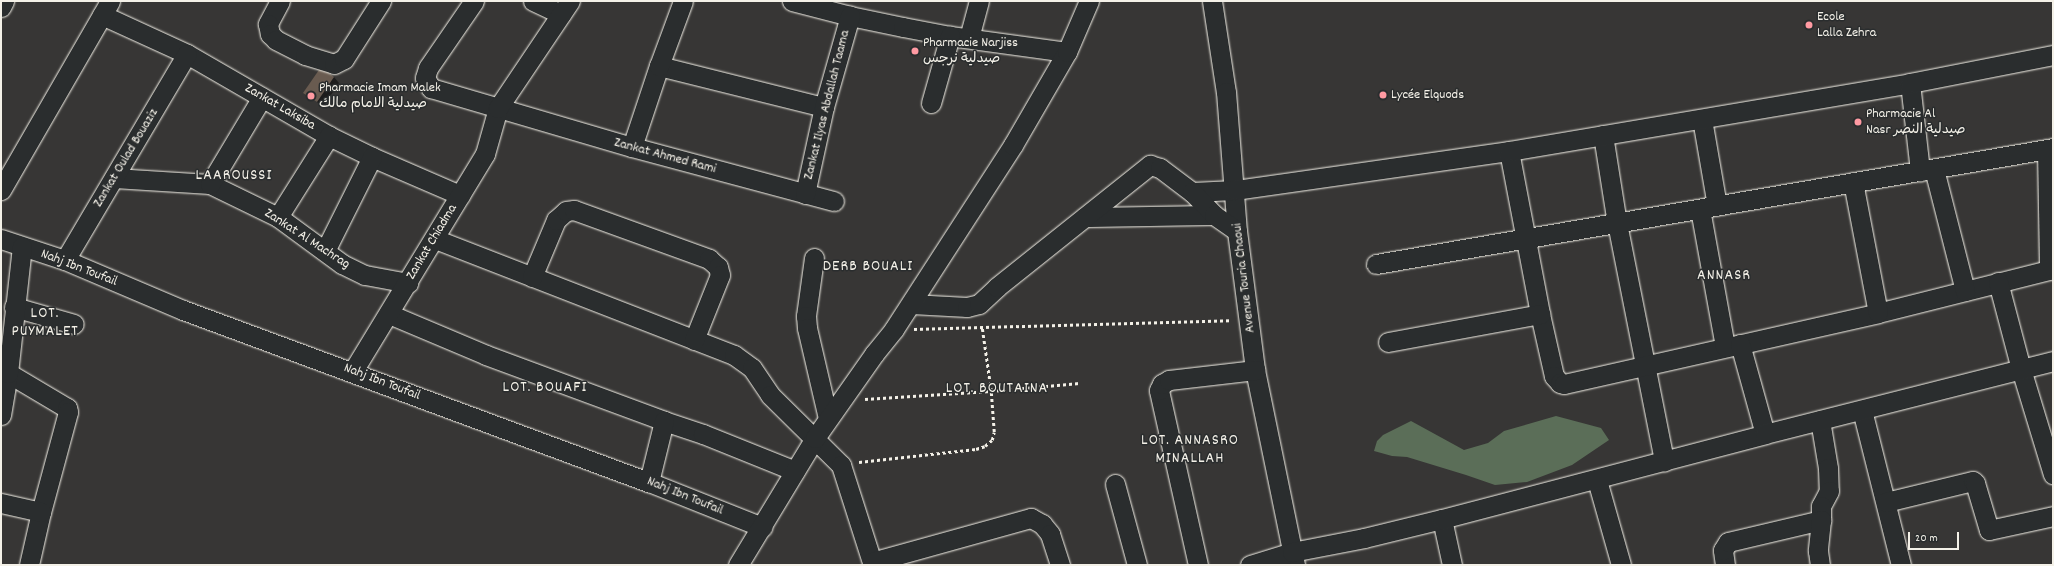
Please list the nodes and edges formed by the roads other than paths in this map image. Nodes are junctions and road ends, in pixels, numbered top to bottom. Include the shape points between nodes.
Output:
1 (4, 1) edge
2 (280, 1) edge
3 (381, 1) edge
4 (474, 1) edge
5 (533, 1) edge
6 (683, 1) edge
7 (792, 1) edge
8 (979, 1) edge
9 (1089, 1) edge
10 (1212, 1) edge
11 (565, 7) edge
12 (1, 8) edge
13 (106, 8) edge
14 (850, 16) junction
15 (950, 36) junction
16 (969, 38) junction
17 (1067, 52) junction
18 (187, 54) junction
19 (2053, 55) edge
20 (659, 66) junction
21 (1910, 83) junction
22 (262, 97) junction
23 (931, 103) dead end
24 (824, 106) junction
25 (498, 108) junction
26 (1702, 119) junction
27 (1603, 135) junction
28 (329, 136) junction
29 (632, 147) junction
30 (2050, 149) edge
31 (1509, 151) junction
32 (372, 157) junction
33 (1927, 170) junction
34 (114, 178) junction
35 (1853, 182) junction
36 (210, 184) junction
37 (1, 190) edge
38 (1235, 190) junction
39 (1192, 192) junction
40 (805, 194) junction
41 (460, 195) junction
42 (834, 201) dead end
43 (1709, 208) junction
44 (1214, 215) junction
45 (278, 217) junction
46 (1085, 217) junction
47 (1617, 223) junction
48 (1238, 231) junction
49 (1, 239) edge
50 (435, 239) junction
51 (1525, 239) junction
52 (22, 247) junction
53 (325, 251) junction
54 (814, 258) dead end
55 (65, 260) junction
56 (1376, 264) dead end
57 (2051, 269) edge
58 (532, 277) junction
59 (1998, 282) junction
60 (408, 283) junction
61 (1965, 291) junction
62 (911, 304) junction
63 (14, 307) junction
64 (1878, 313) junction
65 (389, 314) junction
66 (1540, 314) junction
67 (74, 324) dead end
68 (694, 340) junction
69 (1388, 342) dead end
70 (1732, 346) junction
71 (2053, 361) edge
72 (1644, 366) junction
73 (2021, 369) junction
74 (1255, 370) junction
75 (353, 371) junction
76 (8, 373) junction
77 (1862, 410) junction
78 (1, 415) edge
79 (828, 418) junction
80 (1820, 420) junction
81 (664, 421) junction
82 (1765, 434) junction
83 (815, 438) junction
84 (1664, 462) junction
85 (795, 470) junction
86 (2053, 474) edge
87 (1597, 480) junction
88 (649, 482) junction
89 (1115, 484) dead end
90 (1886, 502) junction
91 (1, 503) edge
92 (41, 512) junction
93 (2053, 516) edge
94 (1442, 519) junction
95 (1821, 520) junction
96 (762, 527) junction
97 (1294, 559) edge
98 (872, 564) edge
99 (29, 565) edge
100 (738, 565) edge
101 (1060, 565) edge
102 (1137, 565) edge
103 (1198, 565) edge
104 (1250, 565) edge
105 (1452, 565) edge
106 (1621, 565) edge
107 (1725, 565) edge
108 (1820, 565) edge
109 (1901, 565) edge

1 - 12 street
2 - 3 street via 268,24 270,34 276,40 305,55 334,64 344,59
4 - 25 street, Zankat Ahmed Rami via 428,68 426,78 431,88
5 - 11 street
6 - 20 street
7 - 14 street
8 - 16 street
9 - 17 street
10 - 38 street, Avenue Touria Chaoui via 1226,92
11 - 25 street, Zankat Chiadma
13 - 18 street, Zankat Laksiba
13 - 37 street
14 - 15 street
14 - 24 street, Zankat Ilyas Abdallah Taama
15 - 16 street
15 - 23 street
16 - 17 street
17 - 62 street via 1013,145
18 - 22 street, Zankat Laksiba
18 - 34 street, Zankat Oulad Bouaziz
19 - 21 street
20 - 24 street
20 - 29 street
21 - 26 street
21 - 33 street
22 - 28 street, Zankat Laksiba
22 - 36 street
24 - 40 street, Zankat Ilyas Abdallah Taama
25 - 29 street, Zankat Ahmed Rami
25 - 41 street, Zankat Chiadma via 485,154
26 - 27 street
26 - 43 street
27 - 31 street
27 - 47 street
28 - 32 street, Zankat Laksiba
28 - 45 street
29 - 40 street, Zankat Ahmed Rami
30 - 33 street
30 - 57 street
31 - 38 street
31 - 51 street
32 - 41 street, Zankat Laksiba
32 - 53 street
33 - 35 street
33 - 61 street
34 - 36 street, Zankat Al Machrag
34 - 55 street, Zankat Oulad Bouaziz
35 - 43 street
35 - 64 street
36 - 45 street, Zankat Al Machrag
38 - 39 street
38 - 48 street, Avenue Touria Chaoui
39 - 44 street
39 - 46 street via 1160,168 1150,165
40 - 42 street, Zankat Ahmed Rami
41 - 50 street, Zankat Chiadma
43 - 47 street
43 - 70 street
44 - 46 street
44 - 48 street
45 - 53 street, Zankat Al Machrag
46 - 62 street via 979,304 967,307
47 - 51 street
47 - 72 street
48 - 74 street, Avenue Touria Chaoui
49 - 52 street, Nahj Ibn Toufail
50 - 58 street
50 - 60 street, Zankat Chiadma
51 - 56 street
51 - 66 street
52 - 55 street, Nahj Ibn Toufail
52 - 63 street
53 - 60 street, Zankat Al Machrag via 342,264 365,275
54 - 79 street via 806,316 807,328
55 - 75 street, Nahj Ibn Toufail via 183,310
57 - 59 street
58 - 68 street
58 - 68 street via 556,220 566,211 574,210 709,259 718,267 720,275
59 - 61 street
59 - 73 street
60 - 65 street, Zankat Chiadma
61 - 64 street
62 - 79 street
63 - 67 street
63 - 76 street
64 - 70 street
65 - 75 street, Zankat Chiadma
65 - 81 street via 486,355
66 - 69 street
66 - 72 street via 1554,376 1560,384
68 - 83 street via 734,355 752,368 770,395
70 - 72 street
70 - 82 street
71 - 73 street
72 - 84 street
73 - 77 street
73 - 86 street
74 - 97 street, Avenue Touria Chaoui
74 - 103 street via 1170,380 1162,384 1159,390
75 - 88 street, Nahj Ibn Toufail
76 - 78 street
76 - 92 street via 67,408 68,412
77 - 80 street
77 - 90 street
79 - 83 street
80 - 82 street
80 - 95 street via 1829,491 1821,506
81 - 85 street
81 - 88 street
82 - 84 street
83 - 85 street
83 - 98 street via 841,465
84 - 87 street
85 - 96 street
87 - 94 street
87 - 106 street
88 - 96 street, Nahj Ibn Toufail
89 - 102 street
90 - 93 street via 1973,481 1990,530
90 - 109 street
91 - 92 street
92 - 99 street
94 - 97 street via 1364,538
94 - 105 street
95 - 107 street via 1728,542 1723,550
95 - 108 street via 1818,551
96 - 100 street
97 - 104 street
98 - 101 street via 1031,518 1042,524 1050,534

